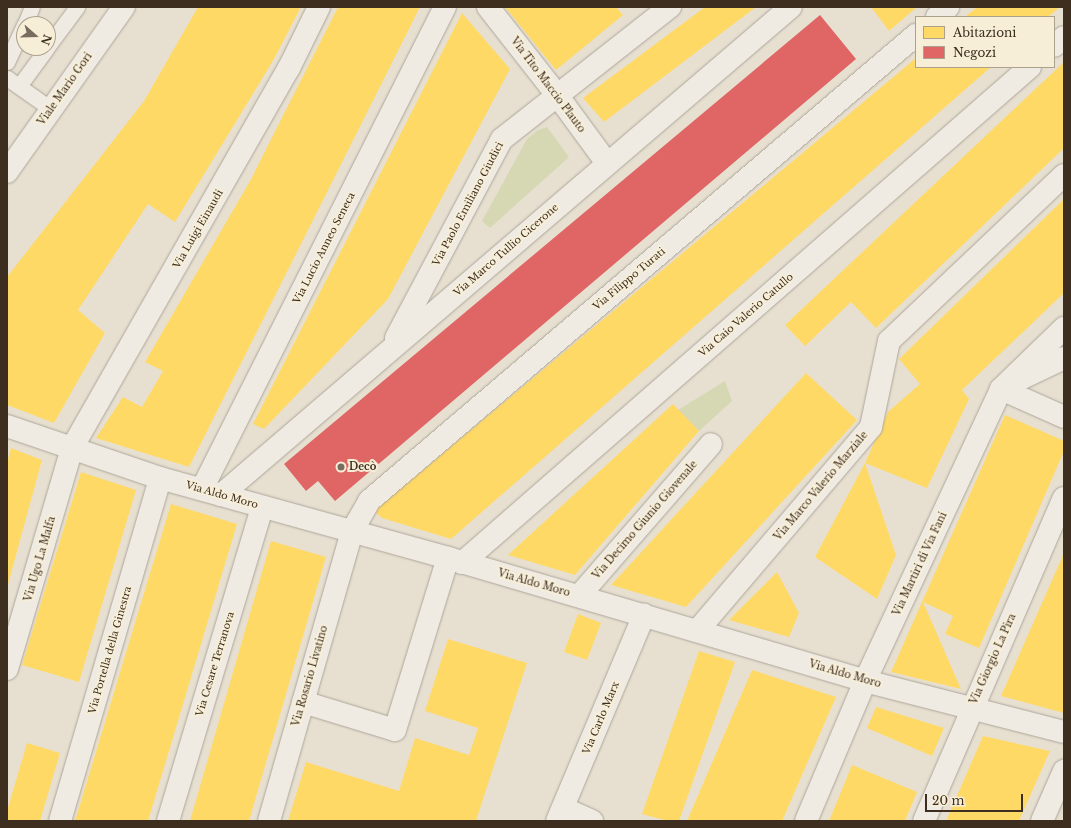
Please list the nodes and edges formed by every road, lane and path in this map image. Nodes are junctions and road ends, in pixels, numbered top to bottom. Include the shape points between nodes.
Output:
1 (77, 7) edge
2 (124, 7) edge
3 (319, 7) edge
4 (445, 7) edge
5 (488, 7) edge
6 (670, 7) edge
7 (791, 7) edge
8 (948, 7) edge
9 (643, 14) edge
10 (938, 16) edge
11 (56, 35) edge
12 (915, 36) edge
13 (1064, 38) edge
14 (16, 42) edge
15 (1055, 45) edge
16 (38, 56) edge
17 (7, 62) edge
18 (1029, 68) edge
19 (13, 82) edge
20 (557, 95) junction
21 (51, 108) junction
22 (606, 164) junction
23 (7, 171) edge
24 (1064, 174) edge
25 (1064, 328) edge
26 (390, 350) junction
27 (1064, 358) edge
28 (1001, 389) junction
29 (1064, 417) edge
30 (7, 426) edge
31 (711, 444) dead end
32 (72, 448) junction
33 (160, 478) junction
34 (212, 492) junction
35 (1064, 498) edge
36 (262, 507) junction
37 (352, 531) junction
38 (455, 561) junction
39 (579, 596) junction
40 (644, 615) junction
41 (698, 631) junction
42 (7, 669) edge
43 (865, 681) junction
44 (303, 702) junction
45 (972, 707) junction
46 (1064, 732) edge
47 (1064, 771) edge
48 (560, 815) edge
49 (60, 821) edge
50 (168, 821) edge
51 (269, 821) edge
52 (592, 821) edge
53 (806, 821) edge
54 (924, 821) edge
55 (1042, 821) edge

1 - 11 lane
2 - 21 street, Viale Mario Gori
3 - 32 street, Via Luigi Einaudi via 289,68
4 - 34 street, Via Lucio Anneo Seneca
5 - 20 street, Via Tito Maccio Plauto
6 - 9 street, Via Paolo Emiliano Giudici
7 - 22 street, Via Marco Tullio Cicerone
8 - 10 street
9 - 20 street, Via Paolo Emiliano Giudici
12 - 37 street, Via Filippo Turati via 369,501
13 - 15 street
14 - 17 lane
16 - 19 lane
18 - 38 street, Via Caio Valerio Catullo
19 - 21 lane
20 - 22 street, Via Tito Maccio Plauto
20 - 26 street, Via Paolo Emiliano Giudici via 502,139
21 - 23 street, Viale Mario Gori
22 - 26 street, Via Marco Tullio Cicerone
24 - 41 street, Via Marco Valerio Marziale via 889,341 871,427
25 - 28 street, Via Martiri di Via Fani
26 - 34 street, Via Marco Tullio Cicerone
27 - 28 street
28 - 29 street
28 - 43 street, Via Martiri di Via Fani
30 - 32 street, Via Aldo Moro
31 - 39 street, Via Decimo Giunio Giovenale
32 - 33 street, Via Aldo Moro
32 - 42 street, Via Ugo La Malfa
33 - 34 street, Via Aldo Moro
33 - 49 street, Via Portella della Ginestra
34 - 36 street, Via Aldo Moro
35 - 45 street, Via Giorgio La Pira
36 - 37 street, Via Aldo Moro
36 - 50 street, Via Cesare Terranova
37 - 38 street, Via Aldo Moro
37 - 44 street, Via Rosario Livatino
38 - 39 street, Via Aldo Moro
38 - 44 street via 395,730
39 - 40 street, Via Aldo Moro
40 - 41 street, Via Aldo Moro
40 - 48 street, Via Carlo Marx
41 - 43 street, Via Aldo Moro
43 - 45 street, Via Aldo Moro
43 - 53 street, Via Martiri di Via Fani
44 - 51 street, Via Rosario Livatino
45 - 46 street, Via Aldo Moro
45 - 54 street, Via Giorgio La Pira
47 - 55 street
48 - 52 street

